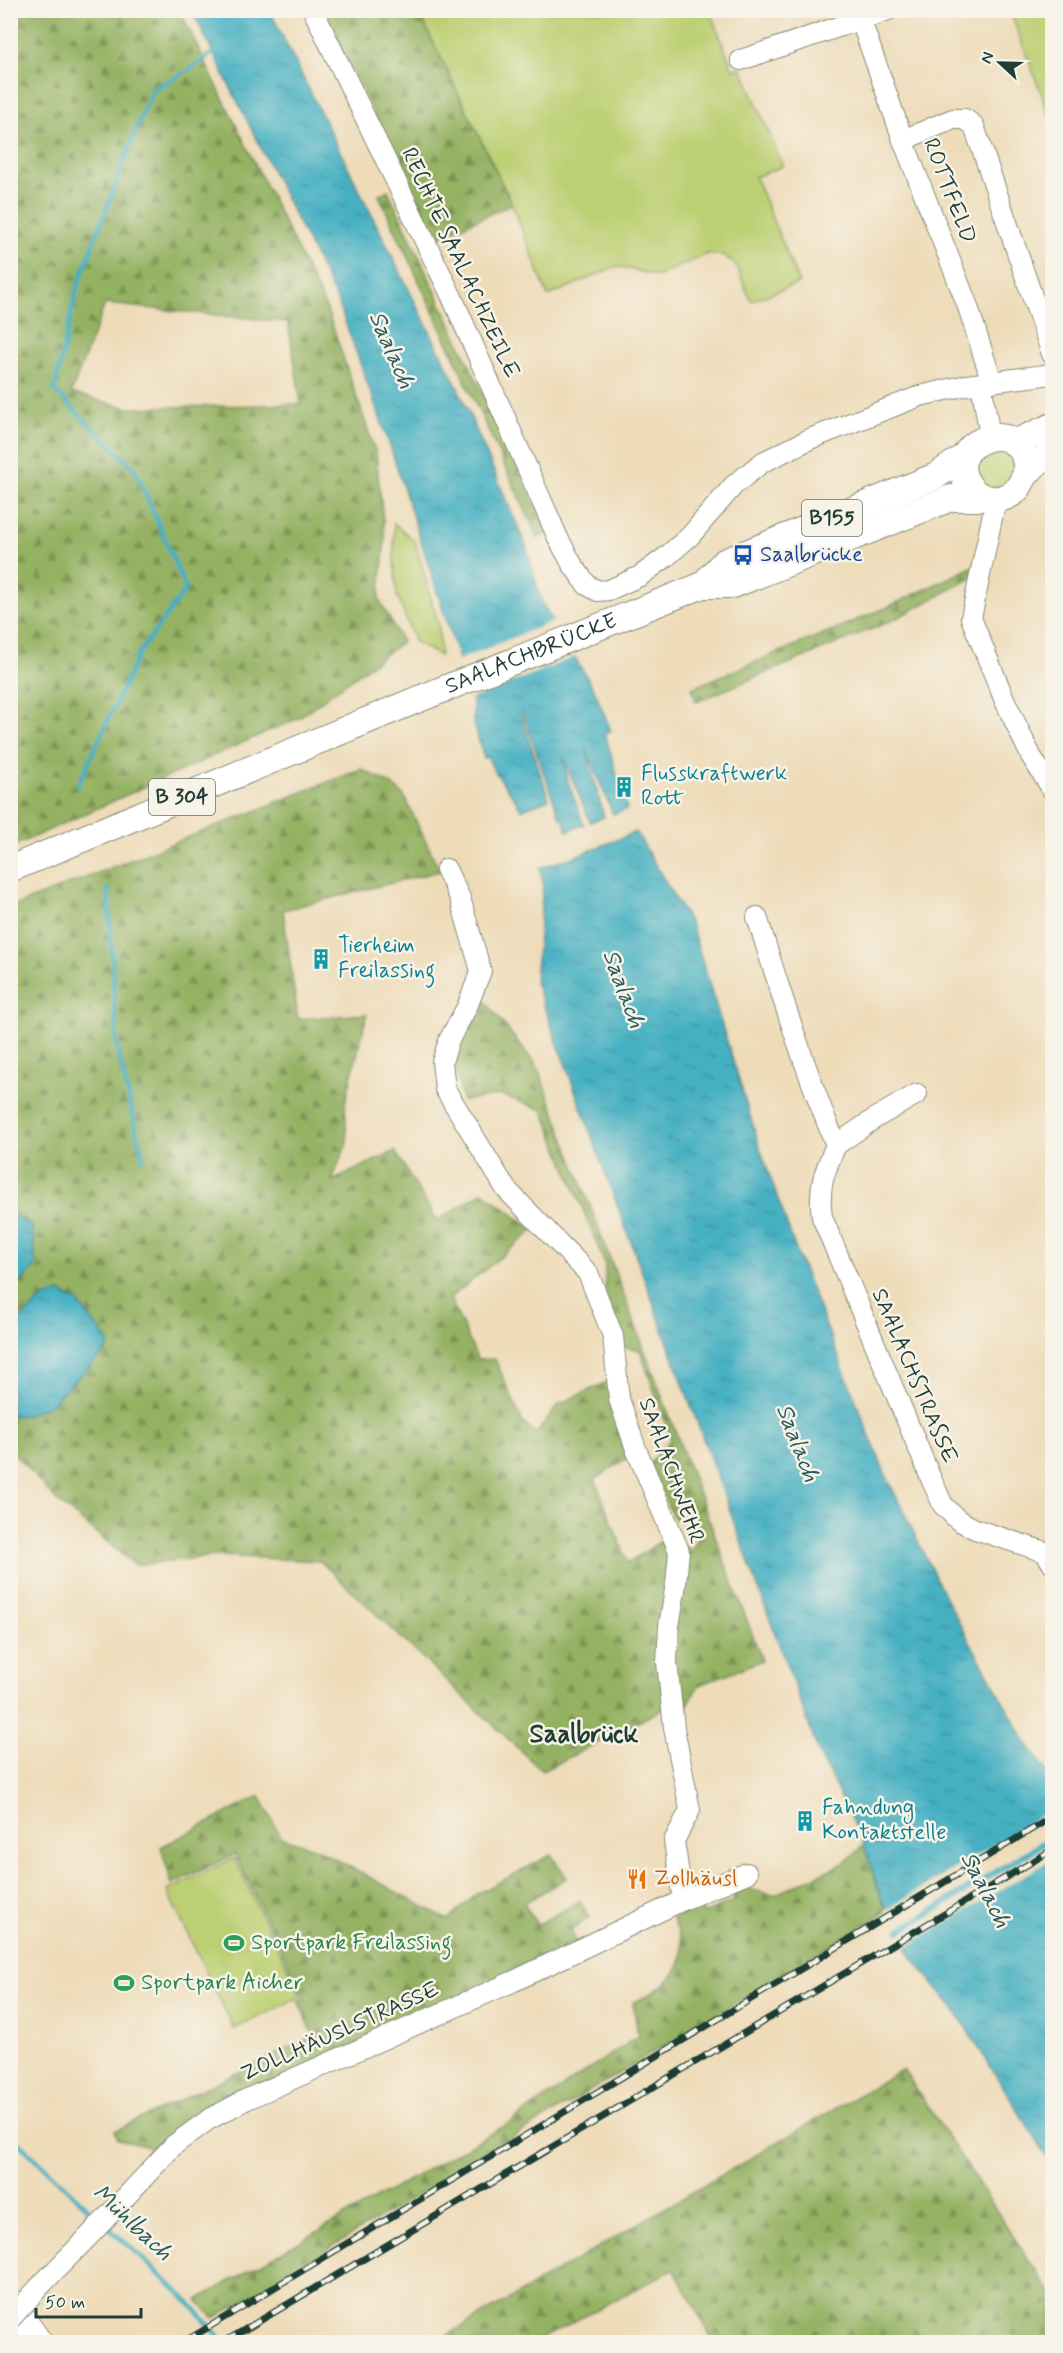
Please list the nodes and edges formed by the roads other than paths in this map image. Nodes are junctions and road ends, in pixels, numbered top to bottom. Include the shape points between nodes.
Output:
1 (313, 10) edge
2 (888, 10) edge
3 (860, 18) junction
4 (741, 60) dead end
5 (903, 140) junction
6 (1053, 354) edge
7 (1053, 374) edge
8 (986, 382) junction
9 (1053, 426) edge
10 (1002, 440) junction
11 (1053, 452) edge
12 (965, 456) junction
13 (1026, 474) junction
14 (990, 499) junction
15 (703, 585) junction
16 (512, 661) joint
17 (1053, 789) edge
18 (10, 869) edge
19 (446, 869) dead end
20 (757, 917) dead end
21 (917, 1094) dead end
22 (837, 1145) junction
23 (1053, 1563) edge
24 (747, 1873) dead end
25 (683, 1900) junction
26 (10, 2301) edge
27 (10, 2319) edge
28 (39, 2343) edge

1 - 8 street, RECHTE SAALACHZEILE via 452,297 558,538 587,585 598,591 609,590 640,576 690,536 734,485 763,462 920,396
2 - 3 street
3 - 4 street
3 - 5 street, ROTTFELD
5 - 6 street via 953,119 965,119 974,126
5 - 8 street, ROTTFELD via 967,304
7 - 8 street, RECHTE SAALACHZEILE
8 - 10 street, ROTTFELD
9 - 10 main road
10 - 12 main road via 975,443
10 - 13 main road via 1024,457
11 - 13 main road
12 - 14 main road via 964,477 969,486
12 - 15 main road, B155 via 936,476 724,562
13 - 14 main road via 1017,490 1003,498
14 - 15 main road, B155 via 951,498 733,585
14 - 17 street via 971,618 1026,747
15 - 16 main road, SAALACHBRÜCKE / B155
16 - 18 main road, SAALACHBRÜCKE / B 304
19 - 25 street, SAALACHWEHR via 460,898 481,970 442,1062 445,1089 506,1189 588,1273 613,1336 619,1399 679,1551 667,1662 674,1728 690,1810 674,1841
20 - 22 street via 798,1045
21 - 22 street
22 - 23 street, SAALACHSTRASSE via 819,1194 822,1217 943,1505 975,1529 1045,1552
24 - 25 street, ZOLLHÄUSLSTRASSE
25 - 27 street, ZOLLHÄUSLSTRASSE, bridge via 208,2120 174,2145
26 - 28 main road

